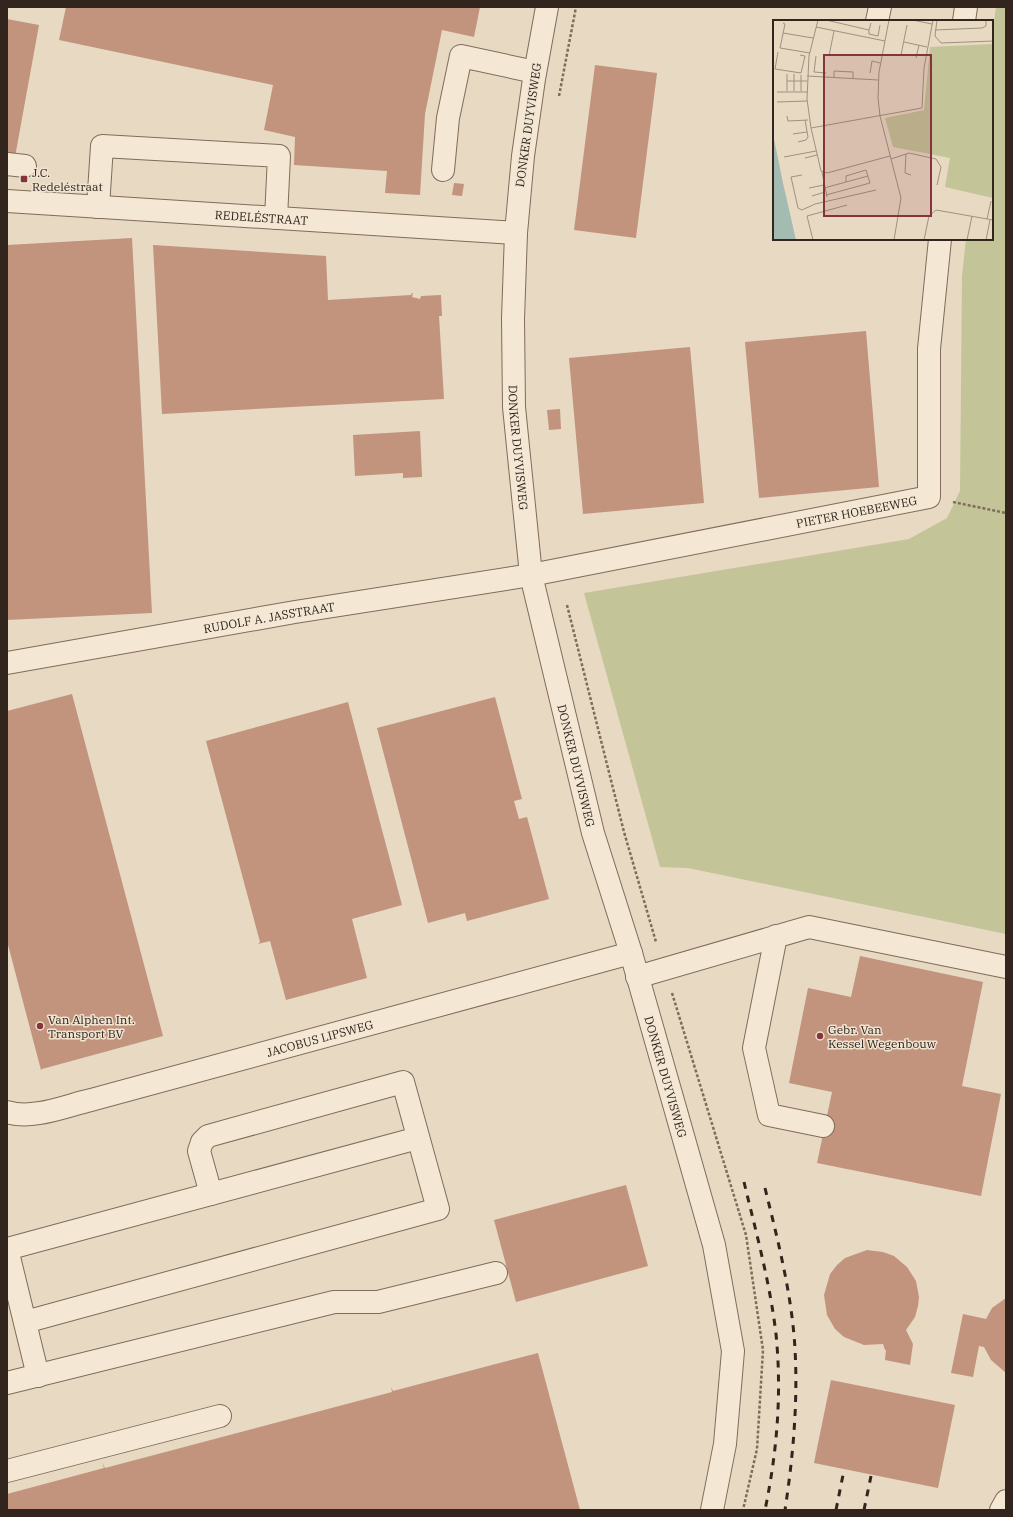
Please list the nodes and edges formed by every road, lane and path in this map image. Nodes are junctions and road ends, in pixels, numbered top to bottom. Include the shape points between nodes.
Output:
1 (547, 7) edge
2 (576, 7) edge
3 (880, 7) edge
4 (966, 7) edge
5 (877, 20) edge
6 (964, 20) edge
7 (535, 72) junction
8 (559, 100) dead end
9 (442, 170) dead end
10 (7, 201) edge
11 (98, 207) junction
12 (276, 218) junction
13 (516, 232) junction
14 (940, 240) edge
15 (929, 497) junction
16 (1006, 513) edge
17 (558, 569) junction
18 (531, 575) junction
19 (7, 663) edge
20 (624, 832) dead end
21 (776, 936) junction
22 (631, 952) junction
23 (1006, 967) edge
24 (637, 977) junction
25 (7, 1112) edge
26 (823, 1126) dead end
27 (418, 1138) junction
28 (211, 1194) junction
29 (7, 1249) edge
30 (496, 1273) dead end
31 (13, 1297) edge
32 (25, 1322) junction
33 (38, 1376) junction
34 (7, 1383) edge
35 (220, 1416) dead end
36 (7, 1471) edge
37 (1006, 1501) edge
38 (712, 1510) edge
39 (1001, 1510) edge

1 - 7 street, DONKER DUYVISWEG
2 - 8 path
3 - 5 street
4 - 6 street
7 - 9 street via 461,56 448,118
7 - 13 street, DONKER DUYVISWEG via 522,156
10 - 11 street, REDELÉSTRAAT
11 - 12 street, REDELÉSTRAAT
11 - 12 street via 102,146 271,155 279,156
12 - 13 street, REDELÉSTRAAT
13 - 18 street, DONKER DUYVISWEG via 514,407
14 - 15 street, PIETER HOEBEEWEG via 929,349
15 - 16 path
15 - 17 street, PIETER HOEBEEWEG
17 - 18 street, PIETER HOEBEEWEG
17 - 20 path
18 - 19 street, RUDOLF A. JASSTRAAT via 295,612
18 - 22 street, DONKER DUYVISWEG via 593,833
21 - 23 street via 809,927
21 - 24 street
21 - 26 street via 754,1048 769,1115
22 - 24 street, DONKER DUYVISWEG
22 - 25 street, JACOBUS LIPSWEG via 91,1100 34,1114
24 - 38 street, DONKER DUYVISWEG via 714,1245 733,1351 725,1444
27 - 28 street
27 - 28 street via 403,1082 395,1084 208,1136 202,1142 199,1151
27 - 32 street via 438,1209
28 - 29 street
29 - 31 street
30 - 33 street via 378,1302 334,1302
31 - 32 street
32 - 33 street
33 - 34 street
35 - 36 street
37 - 39 street

